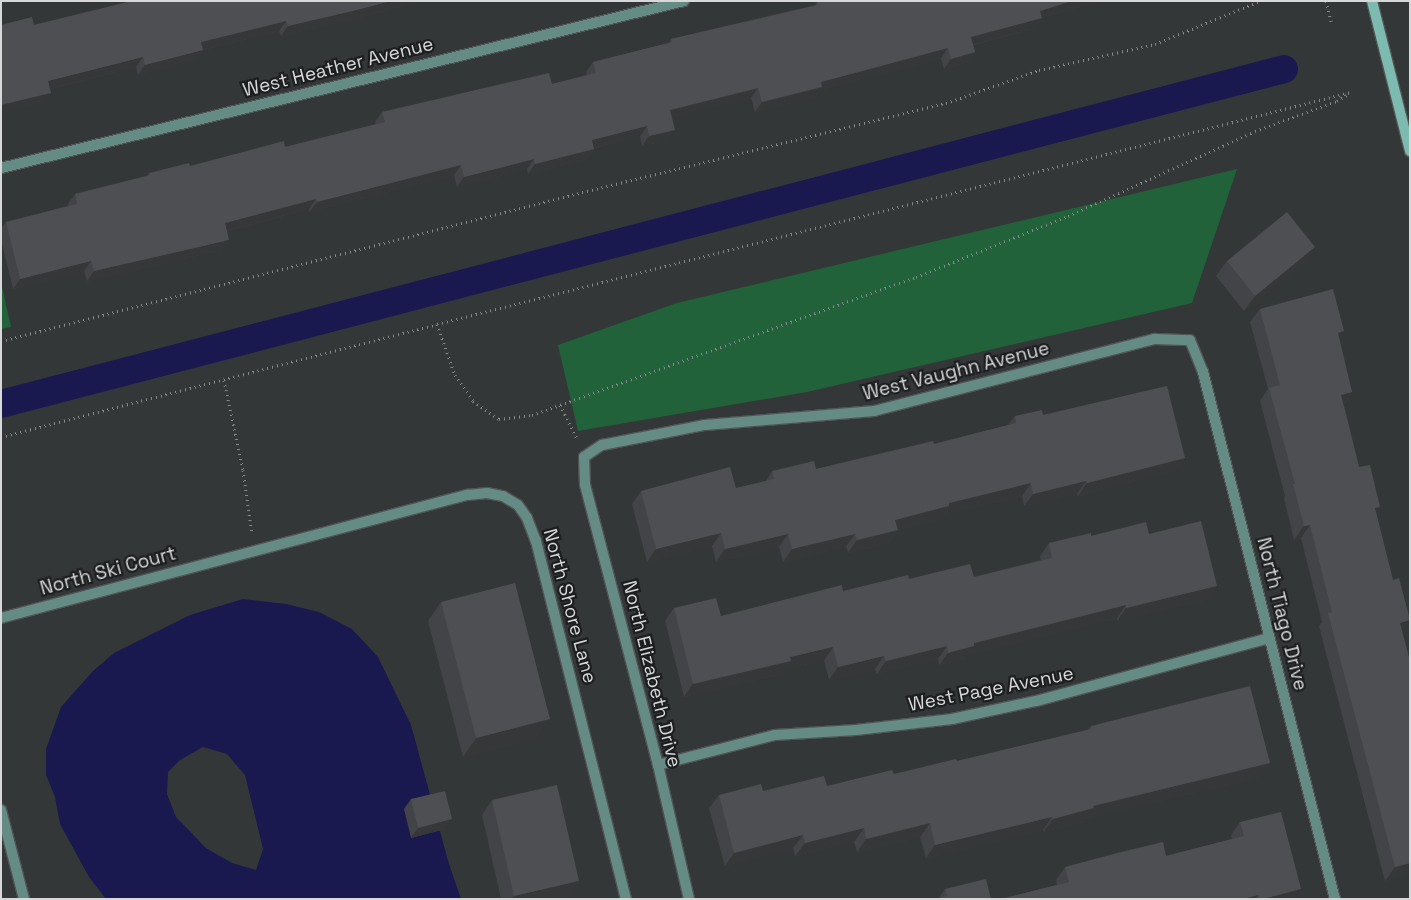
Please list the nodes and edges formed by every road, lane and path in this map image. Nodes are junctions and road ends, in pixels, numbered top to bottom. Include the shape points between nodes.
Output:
1 (684, 1) edge
2 (1260, 1) edge
3 (1326, 1) edge
4 (1372, 1) edge
5 (1331, 21) dead end
6 (1410, 150) edge
7 (1, 168) edge
8 (437, 324) junction
9 (1190, 340) joint
10 (1, 341) edge
11 (224, 380) junction
12 (560, 405) junction
13 (1, 438) edge
14 (584, 457) junction
15 (255, 551) junction
16 (224, 559) joint
17 (1, 618) edge
18 (1270, 638) junction
19 (658, 765) junction
20 (1, 810) edge
21 (24, 899) edge
22 (626, 899) edge
23 (689, 899) edge
24 (1335, 899) edge

1 - 7 street, West Heather Avenue
2 - 10 path via 1155,44 1039,70 946,103 586,191
3 - 5 path
4 - 6 main road
8 - 11 path
8 - 12 path via 455,375 473,401 498,419 532,415
8 - 12 path via 1351,92 1337,101 1255,131 1068,216 916,277
9 - 14 street, West Vaughn Avenue via 1154,339 874,411 705,424 602,445
9 - 18 street, North Tiago Drive via 1203,372
11 - 13 path
11 - 15 path via 243,470
12 - 14 path via 576,433
14 - 19 street, North Elizabeth Drive via 585,485
15 - 16 street, North Shore Lane
15 - 22 street, North Shore Lane via 468,495 503,496 518,505 536,541
16 - 17 street, North Ski Court
18 - 19 street, West Page Avenue via 1036,701 952,719 775,735
18 - 24 street, North Tiago Drive
19 - 23 street, North Elizabeth Drive
20 - 21 street

